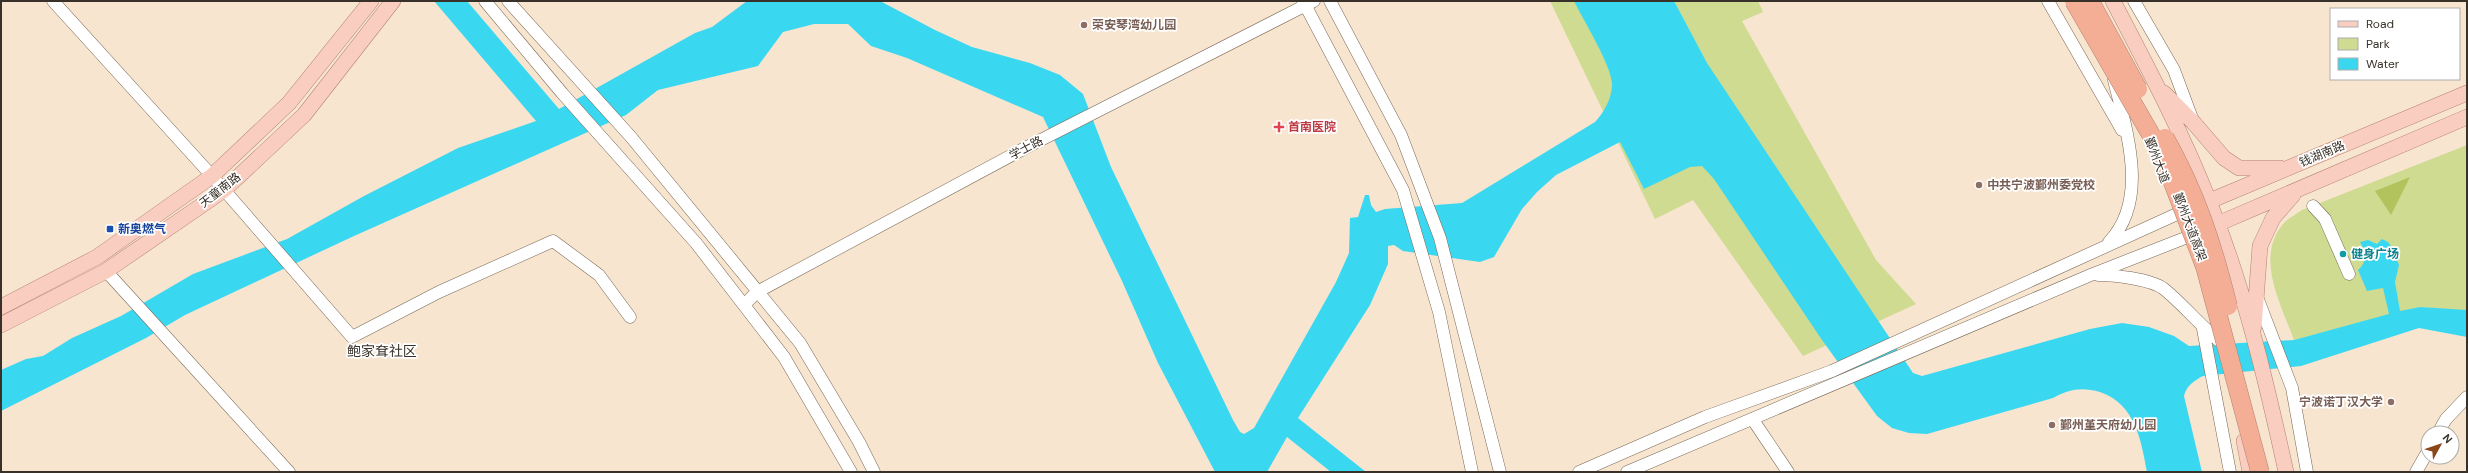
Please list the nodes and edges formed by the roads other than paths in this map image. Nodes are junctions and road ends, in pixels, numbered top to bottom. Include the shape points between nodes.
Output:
1 (53, 1) edge
2 (371, 1) edge
3 (393, 1) edge
4 (485, 1) edge
5 (508, 1) edge
6 (1330, 1) edge
7 (2048, 1) edge
8 (2069, 1) edge
9 (2074, 1) edge
10 (2090, 1) edge
11 (2113, 1) edge
12 (2134, 1) edge
13 (1308, 2) edge
14 (2114, 77) junction
15 (2157, 86) junction
16 (2467, 94) edge
17 (2467, 117) edge
18 (2193, 122) junction
19 (2129, 142) junction
20 (2291, 168) junction
21 (212, 176) junction
22 (224, 190) junction
23 (2297, 191) junction
24 (2209, 201) junction
25 (2313, 206) dead end
26 (2177, 214) junction
27 (2217, 225) junction
28 (2185, 238) junction
29 (2106, 245) junction
30 (106, 271) junction
31 (2093, 274) junction
32 (2349, 274) dead end
33 (757, 292) junction
34 (2256, 294) junction
35 (744, 305) junction
36 (1, 307) edge
37 (630, 318) dead end
38 (1, 325) edge
39 (2203, 329) junction
40 (2254, 338) junction
41 (2222, 343) junction
42 (2467, 397) edge
43 (1753, 420) junction
44 (2443, 425) edge
45 (289, 472) edge
46 (851, 472) edge
47 (874, 472) edge
48 (1472, 472) edge
49 (1500, 472) edge
50 (1579, 472) edge
51 (1627, 472) edge
52 (1788, 472) edge
53 (2230, 472) edge
54 (2250, 472) edge
55 (2260, 472) edge
56 (2269, 472) edge
57 (2286, 472) edge
58 (2307, 472) edge

1 - 21 street
2 - 21 main road via 290,103
3 - 22 main road, 天童南路 via 304,115
4 - 35 street via 562,93 696,243
5 - 33 street via 631,136
6 - 49 street via 1401,135 1440,238
7 - 19 street, 鄞州大道
8 - 14 main road, 鄞州大道
9 - 55 highway, 鄞州大道高架, bridge via 2164,161 2205,266
10 - 56 highway, 鄞州大道高架, bridge via 2184,171 2214,248
11 - 15 main road
12 - 18 street via 2174,70
13 - 33 street, 学士路 via 1025,148
13 - 48 street via 1402,190 1439,312
14 - 19 street
14 - 26 main road, 鄞州大道 via 2149,136
15 - 18 main road
15 - 24 main road
16 - 20 main road, 钱湖南路
17 - 23 main road, 钱湖南路
18 - 20 main road via 2224,158 2239,168
19 - 29 street via 2132,193 2120,231
20 - 24 main road, 钱湖南路
21 - 22 street
21 - 36 main road via 97,257
22 - 30 main road, 天童南路
22 - 37 street via 352,337 439,292 553,241 599,275
23 - 27 main road, 钱湖南路
23 - 34 main road via 2272,218 2260,246
24 - 26 main road, 钱湖南路
24 - 27 main road
25 - 32 street via 2325,219
26 - 28 main road, 鄞州大道
26 - 29 street
27 - 28 main road, 钱湖南路
27 - 40 main road via 2233,266
28 - 31 street
28 - 41 main road, 鄞州大道
29 - 50 street via 1832,371 1706,417
30 - 38 main road, 天童南路
30 - 45 street
31 - 39 street via 2124,276 2163,288
31 - 43 street
33 - 35 street, 学士路
33 - 47 street via 800,343
34 - 40 main road
34 - 58 street via 2292,388
35 - 46 street via 784,357
39 - 41 street
39 - 53 street
40 - 57 main road
41 - 54 main road, 鄞州大道
42 - 44 street
43 - 51 street
43 - 52 street

